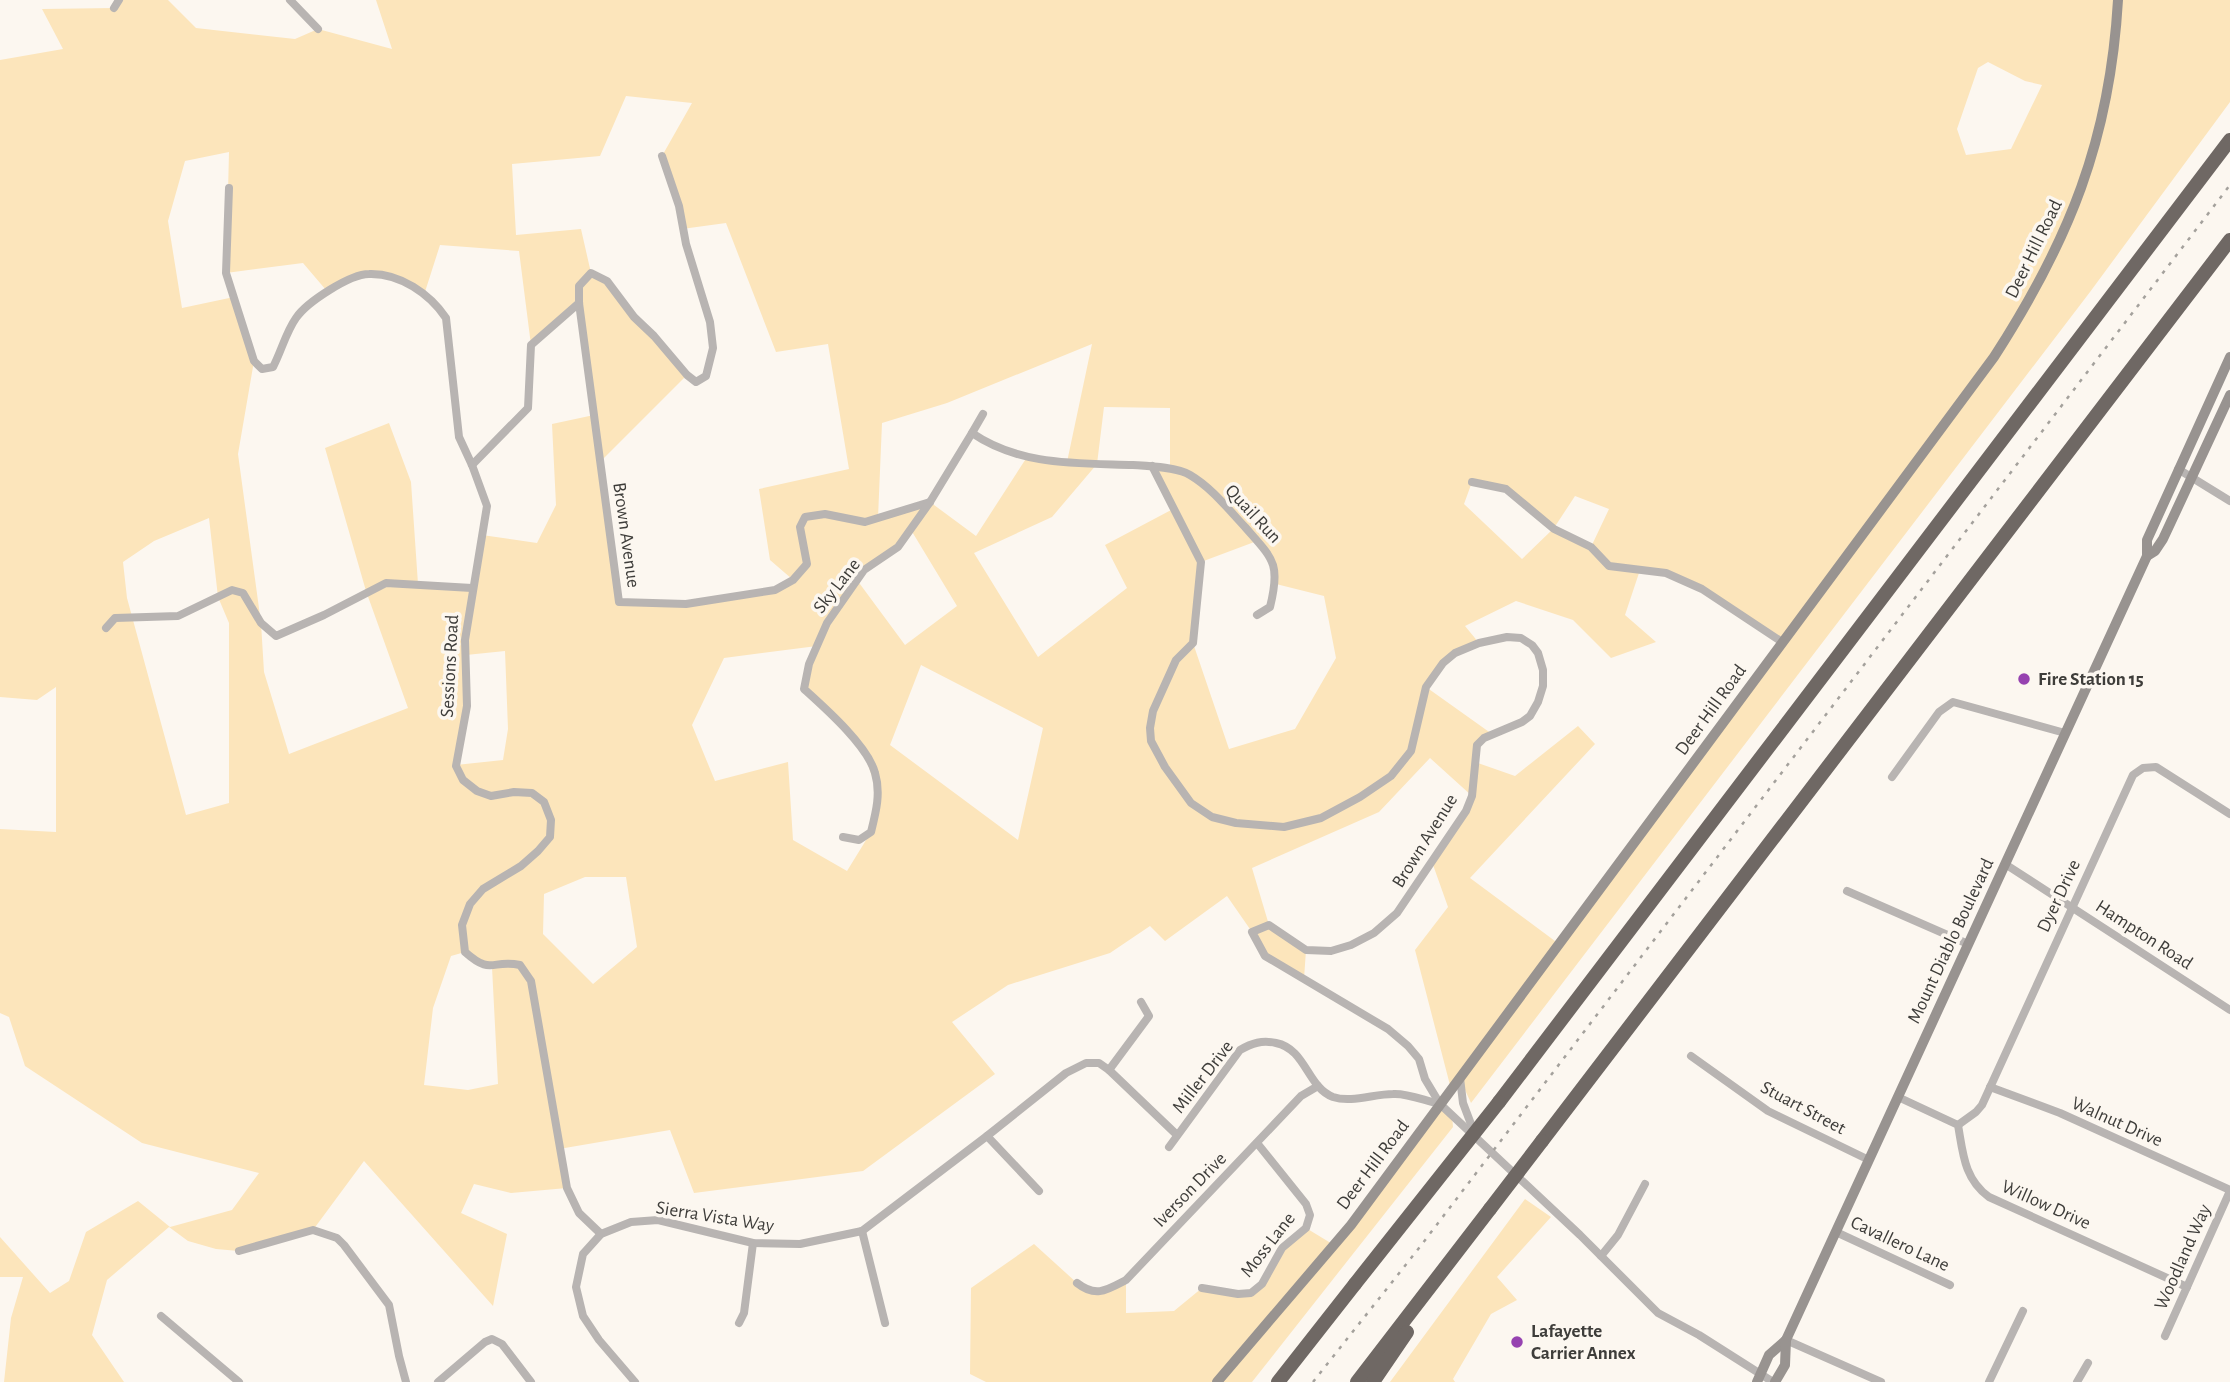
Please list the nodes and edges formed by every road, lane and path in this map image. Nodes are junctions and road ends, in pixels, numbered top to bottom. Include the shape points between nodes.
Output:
1 (120, 0) edge
2 (290, 0) edge
3 (2118, 0) edge
4 (114, 8) dead end
5 (318, 29) dead end
6 (2230, 140) edge
7 (662, 156) dead end
8 (229, 188) dead end
9 (2230, 240) edge
10 (579, 303) junction
11 (2230, 357) edge
12 (2230, 395) edge
13 (982, 414) dead end
14 (972, 433) junction
15 (472, 465) junction
16 (1152, 466) junction
17 (2178, 469) junction
18 (2192, 478) junction
19 (1472, 482) dead end
20 (2230, 501) edge
21 (930, 502) junction
22 (2147, 556) junction
23 (472, 588) junction
24 (1257, 615) dead end
25 (106, 628) dead end
26 (1782, 642) junction
27 (2065, 733) junction
28 (1892, 777) dead end
29 (2230, 814) edge
30 (843, 837) dead end
31 (2005, 864) junction
32 (1847, 891) dead end
33 (2071, 907) junction
34 (1968, 944) junction
35 (1141, 1002) dead end
36 (2230, 1010) edge
37 (1691, 1056) dead end
38 (1109, 1070) junction
39 (1460, 1078) junction
40 (1318, 1086) junction
41 (1990, 1087) junction
42 (1898, 1097) junction
43 (1440, 1104) junction
44 (1958, 1125) junction
45 (1177, 1135) junction
46 (1475, 1135) junction
47 (987, 1136) junction
48 (1256, 1143) junction
49 (1169, 1147) dead end
50 (1869, 1160) junction
51 (1645, 1184) dead end
52 (2230, 1190) edge
53 (1039, 1191) dead end
54 (862, 1231) junction
55 (1836, 1232) junction
56 (601, 1234) junction
57 (753, 1242) junction
58 (239, 1251) dead end
59 (1601, 1256) junction
60 (1447, 1269) junction
61 (1077, 1283) dead end
62 (1950, 1285) dead end
63 (2187, 1287) junction
64 (1202, 1288) dead end
65 (2023, 1311) dead end
66 (161, 1315) dead end
67 (1331, 1315) junction
68 (739, 1323) dead end
69 (885, 1323) dead end
70 (2165, 1336) dead end
71 (1786, 1340) junction
72 (2088, 1363) dead end
73 (1758, 1378) edge
74 (1862, 1378) edge
75 (239, 1382) edge
76 (406, 1382) edge
77 (438, 1382) edge
78 (531, 1382) edge
79 (635, 1382) edge
80 (1217, 1382) edge
81 (1268, 1382) edge
82 (1278, 1382) edge
83 (1357, 1382) edge
84 (1373, 1382) edge
85 (1774, 1382) edge
86 (1881, 1382) edge
87 (1989, 1382) edge
88 (2077, 1382) edge

1 - 4 street
2 - 5 street
3 - 26 street, Deer Hill Road via 2100,124 2088,171 2055,253 1994,357
6 - 67 highway, bridge via 1499,1102
7 - 10 street via 710,322 713,348 706,376 696,382 687,376 607,281 591,273 579,286
8 - 15 street via 226,273 254,361 262,369 272,367 296,317 326,290 368,274 402,280 436,303 446,318 459,438
9 - 60 highway, bridge
10 - 15 street via 531,345 527,408
10 - 21 street, Brown Avenue via 619,602 686,604 775,590 793,580 807,564 800,527 805,517 825,514 865,522
11 - 17 street, Mount Diablo Boulevard
12 - 18 street, Mount Diablo Boulevard
13 - 14 street, Sky Lane
14 - 16 street via 990,446 1050,462
14 - 21 street, Sky Lane
15 - 23 street via 487,506
16 - 24 street, Quail Run via 1189,474 1219,498 1272,559 1276,584 1270,607
16 - 43 street, Brown Avenue via 1201,562 1193,643 1176,660 1153,710 1151,741 1191,803 1212,817 1284,827 1321,818 1391,776 1411,751 1426,687 1455,653 1507,637 1521,638 1538,653 1543,686 1530,716 1480,741 1466,811 1397,914 1374,933 1332,951 1306,950 1269,925 1252,932 1265,956 1388,1029 1408,1046
17 - 18 street
17 - 22 street, Mount Diablo Boulevard via 2147,540
18 - 20 street
18 - 22 street, Mount Diablo Boulevard via 2163,538
19 - 26 street via 1506,489 1554,529 1591,547 1609,565 1666,573 1702,589
21 - 30 street, Sky Lane via 898,547 864,570 827,622 809,664 804,689 833,716 875,770 878,793 871,832 859,840
22 - 27 street, Mount Diablo Boulevard
23 - 25 street, Sessions Road via 386,583 276,636 261,623 243,593 232,590 178,616 115,618
23 - 56 street, Sessions Road via 465,640 467,706 456,766 463,780 491,796 532,793 544,803 551,820 550,837 538,851 483,889 470,904 462,925 465,952 479,964 520,965 531,981 567,1188 579,1213
26 - 39 street, Deer Hill Road
27 - 28 street via 1954,702 1940,712
27 - 31 street, Mount Diablo Boulevard
29 - 33 street, Dyer Drive via 2162,770 2149,767 2137,771
31 - 33 street, Hampton Road
31 - 34 street, Mount Diablo Boulevard
32 - 34 street
33 - 36 street, Hampton Road
33 - 41 street, Dyer Drive
34 - 42 street, Mount Diablo Boulevard
35 - 38 street via 1149,1016
37 - 50 street, Stuart Street via 1768,1111
38 - 45 street, Miller Drive
38 - 47 street, Sierra Vista Way via 1099,1063 1086,1063 1066,1073
39 - 43 street, Deer Hill Road
39 - 46 street
40 - 43 street via 1333,1097 1396,1093
40 - 45 street, Miller Drive via 1294,1051 1267,1041 1251,1043 1240,1050
40 - 48 street, Iverson Drive
41 - 44 street, Dyer Drive via 1976,1112
41 - 52 street, Walnut Drive via 2060,1113
42 - 44 street
42 - 50 street, Mount Diablo Boulevard
43 - 46 street, Brown Avenue
43 - 80 street, Deer Hill Road via 1351,1225
44 - 63 street, Willow Drive via 1966,1168 1980,1191
45 - 49 street, Miller Drive
46 - 59 street, Brown Avenue
47 - 53 street
47 - 54 street, Sierra Vista Way
48 - 61 street, Iverson Drive via 1126,1280 1105,1292 1087,1291
48 - 64 street, Moss Lane via 1306,1204 1310,1215 1306,1228 1282,1248 1262,1284 1251,1293
50 - 55 street, Mount Diablo Boulevard
51 - 59 street via 1618,1235
52 - 63 street, Woodland Way
54 - 57 street, Sierra Vista Way via 800,1244
54 - 69 street
55 - 62 street, Cavallero Lane
55 - 71 street, Mount Diablo Boulevard
56 - 57 street, Sierra Vista Way via 631,1222 658,1220
56 - 79 street via 583,1254 576,1287 583,1316
57 - 68 street
58 - 76 street via 313,1230 337,1238 389,1305
59 - 73 street, Brown Avenue via 1658,1313 1699,1335
60 - 83 highway
60 - 84 highway
63 - 70 street, Woodland Way
65 - 87 street
66 - 75 street
67 - 81 highway
67 - 82 highway
71 - 73 street, Mount Diablo Boulevard via 1769,1355
71 - 74 street
71 - 85 street, Mount Diablo Boulevard via 1785,1365
72 - 88 street
73 - 85 street, Brown Avenue
74 - 86 street
77 - 78 street via 492,1339 502,1344

